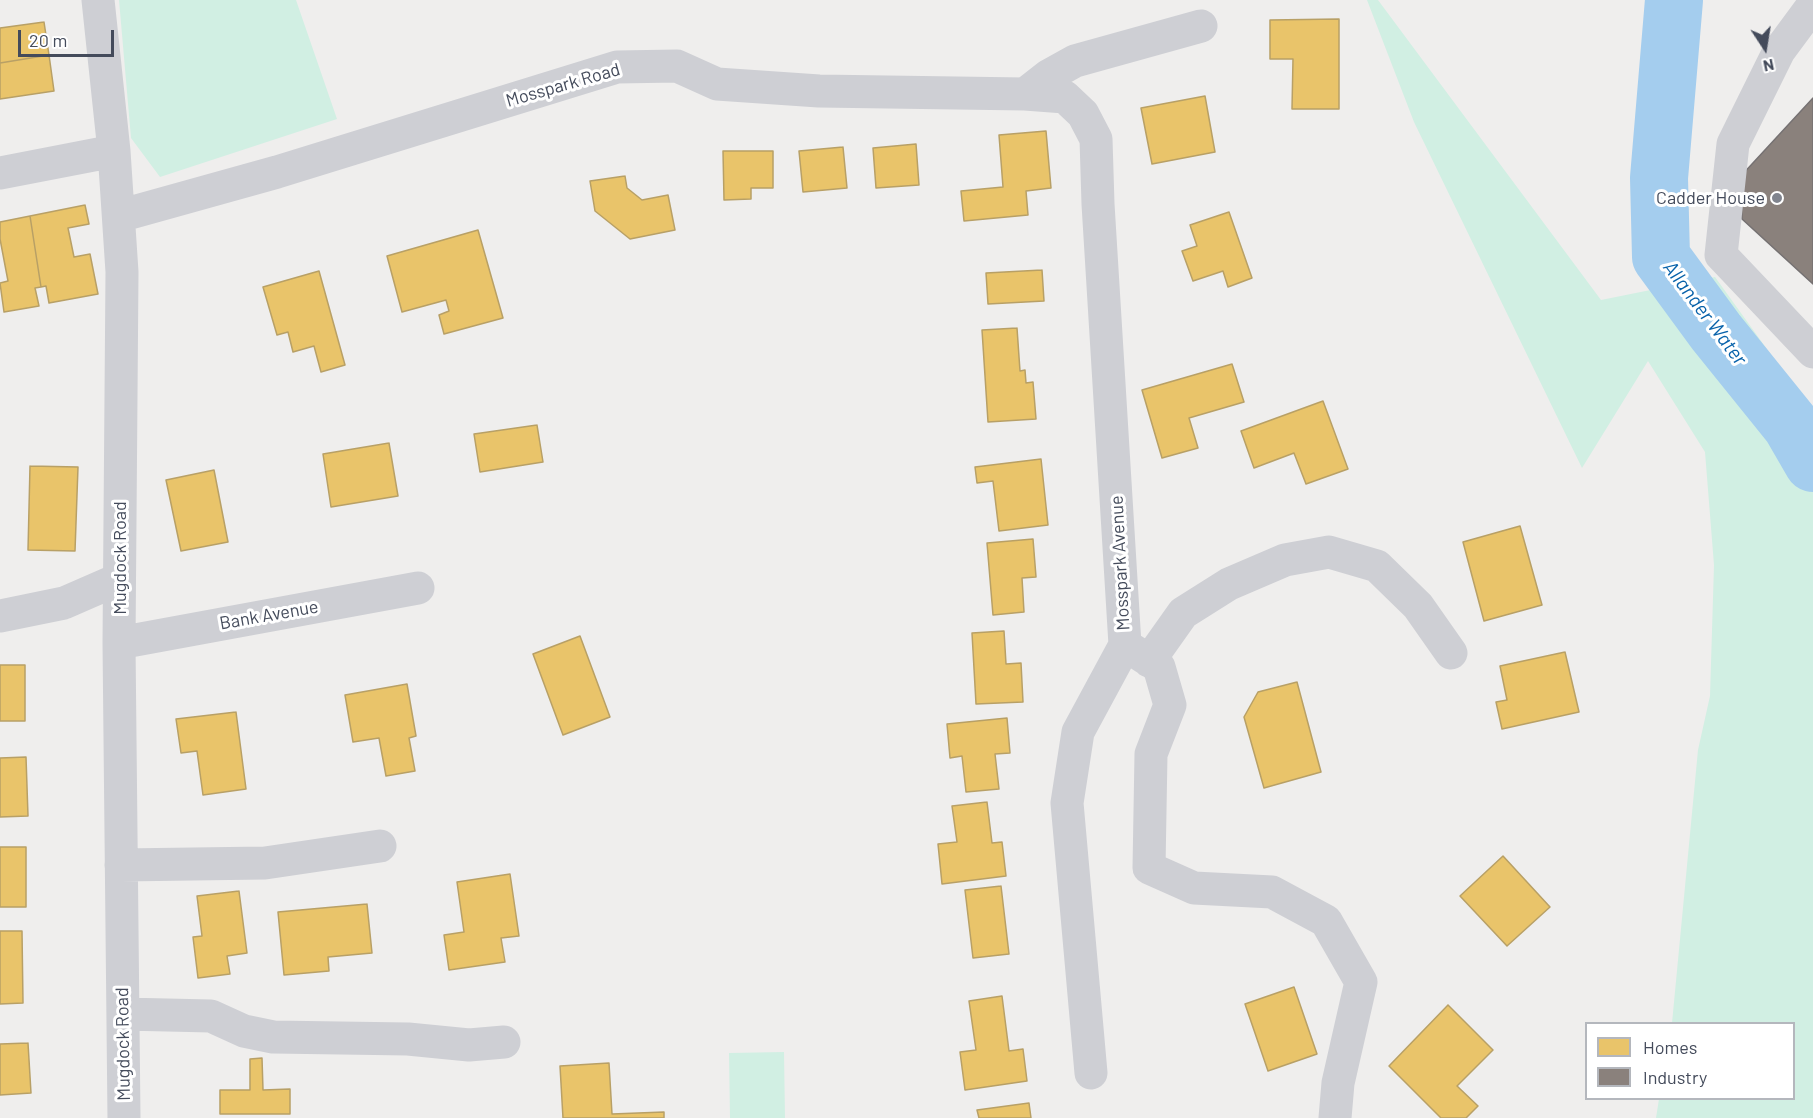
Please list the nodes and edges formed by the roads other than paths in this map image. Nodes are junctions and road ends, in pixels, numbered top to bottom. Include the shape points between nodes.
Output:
1 (98, 0) edge
2 (1813, 5) edge
3 (1201, 26) dead end
4 (1025, 94) junction
5 (1083, 114) joint
6 (114, 150) junction
7 (0, 173) edge
8 (120, 216) junction
9 (1813, 352) edge
10 (119, 579) junction
11 (418, 588) dead end
12 (0, 616) edge
13 (119, 642) junction
14 (1137, 653) junction
15 (1451, 653) dead end
16 (380, 846) dead end
17 (121, 865) junction
18 (123, 1014) junction
19 (504, 1042) dead end
20 (1090, 1073) dead end
21 (124, 1118) edge
22 (1335, 1118) edge

1 - 6 street, Mugdock Road
2 - 9 street via 1779,51 1733,144 1721,255
3 - 4 street via 1075,61
4 - 5 street, Mosspark Road via 1065,97
4 - 8 street, Mosspark Road via 819,92 717,84 677,66 617,67
5 - 14 street, Mosspark Avenue via 1096,139 1098,204
6 - 7 street
6 - 8 street, Mugdock Road
8 - 10 street, Mugdock Road
10 - 12 street via 64,603
10 - 13 street, Mugdock Road
11 - 13 street, Bank Avenue
13 - 17 street, Mugdock Road
14 - 15 street via 1183,613 1229,584 1285,560 1329,552 1377,566 1418,606
14 - 20 street, Mosspark Avenue via 1078,732 1067,803
14 - 22 street via 1159,667 1170,705 1151,754 1149,868 1194,888 1272,892 1326,921 1361,982 1338,1083
16 - 17 street via 266,863
17 - 18 street, Mugdock Road
18 - 19 street via 210,1016 244,1031 273,1037 408,1039 469,1045
18 - 21 street, Mugdock Road

